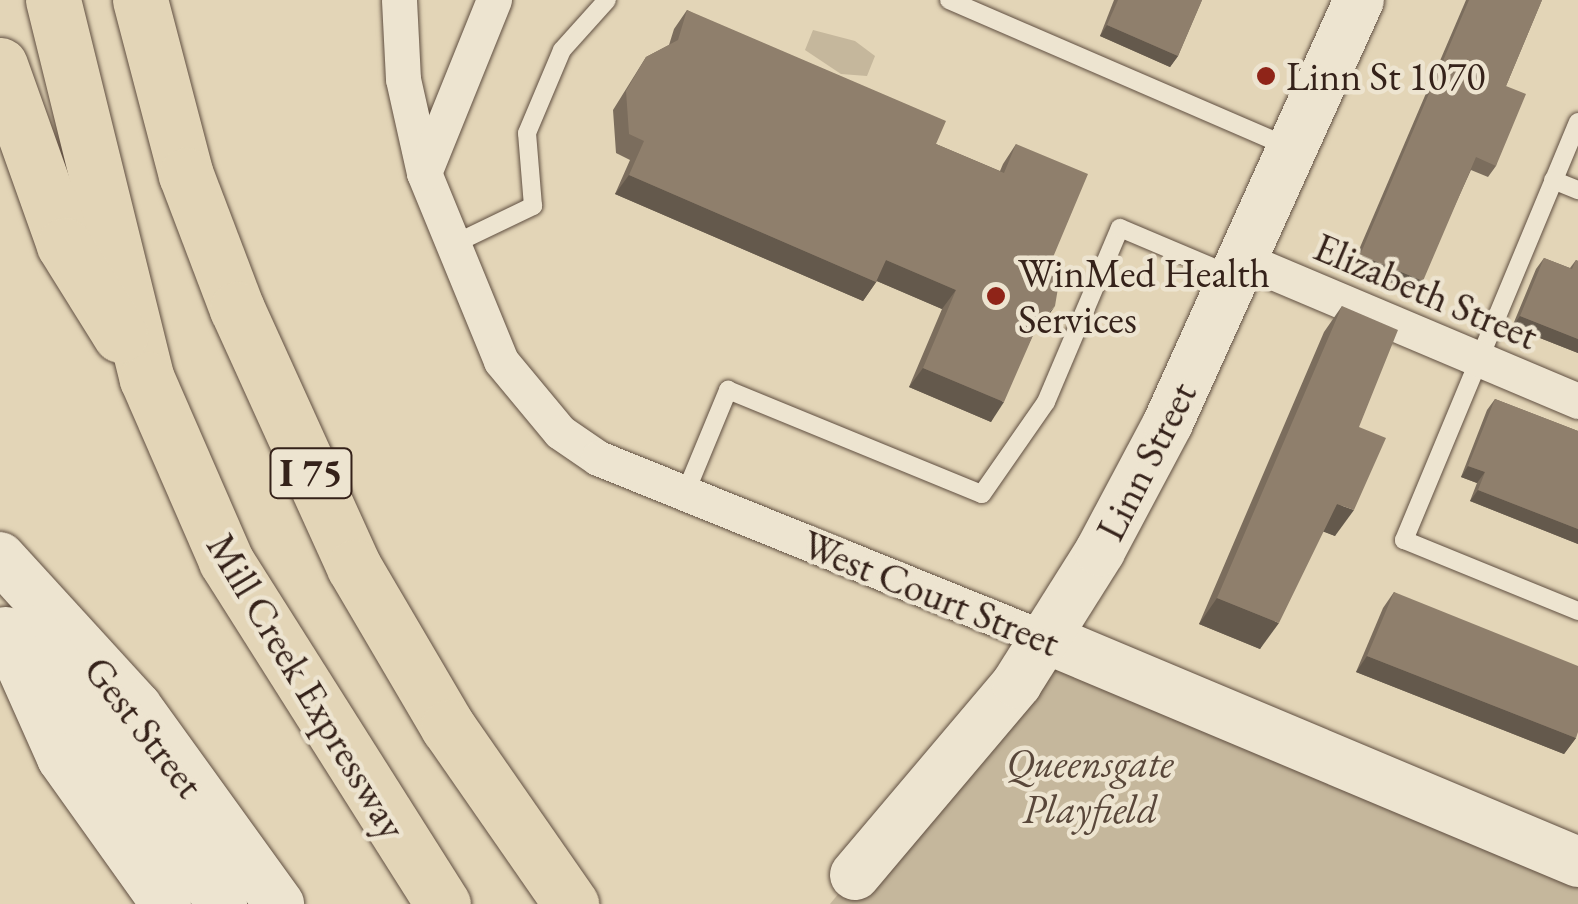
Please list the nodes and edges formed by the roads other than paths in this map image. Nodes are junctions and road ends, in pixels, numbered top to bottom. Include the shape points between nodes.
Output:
1 (52, 0) edge
2 (140, 0) edge
3 (399, 0) edge
4 (494, 0) edge
5 (607, 0) edge
6 (949, 0) edge
7 (1359, 0) edge
8 (0, 64) edge
9 (1578, 122) edge
10 (1292, 148) junction
11 (424, 172) junction
12 (1554, 180) junction
13 (1578, 190) edge
14 (454, 244) junction
15 (1238, 268) junction
16 (1476, 359) junction
17 (147, 378) junction
18 (1578, 401) edge
19 (685, 494) junction
20 (0, 557) edge
21 (0, 580) edge
22 (1578, 611) edge
23 (0, 618) edge
24 (1047, 639) junction
25 (1578, 862) edge
26 (854, 875) dead end
27 (166, 904) edge
28 (222, 904) edge
29 (279, 904) edge
30 (443, 904) edge
31 (571, 904) edge

1 - 17 highway, Mill Creek Expressway
2 - 31 highway, I 75 via 186,175 237,309 354,567 448,728
3 - 11 street, West Court Street via 403,80
4 - 11 street
5 - 14 lane via 562,50 527,133 533,206
6 - 10 lane
7 - 10 street, Linn Street
8 - 17 highway via 64,245
9 - 12 lane
10 - 15 street, Linn Street
11 - 14 street, West Court Street
12 - 13 lane
12 - 16 lane
14 - 19 street, West Court Street via 502,361 527,400 598,458
15 - 16 street, Elizabeth Street
15 - 19 lane via 1120,228 1046,402 982,494 728,390
15 - 24 street, Linn Street via 1140,480
16 - 18 street, Elizabeth Street
16 - 22 lane via 1404,540
17 - 30 highway, Mill Creek Expressway via 226,561
19 - 24 street, West Court Street
20 - 29 street, Gest Street via 137,707
21 - 28 street
23 - 27 street, Gest Street via 62,758
24 - 25 street, West Court Street
24 - 26 street, Linn Street

